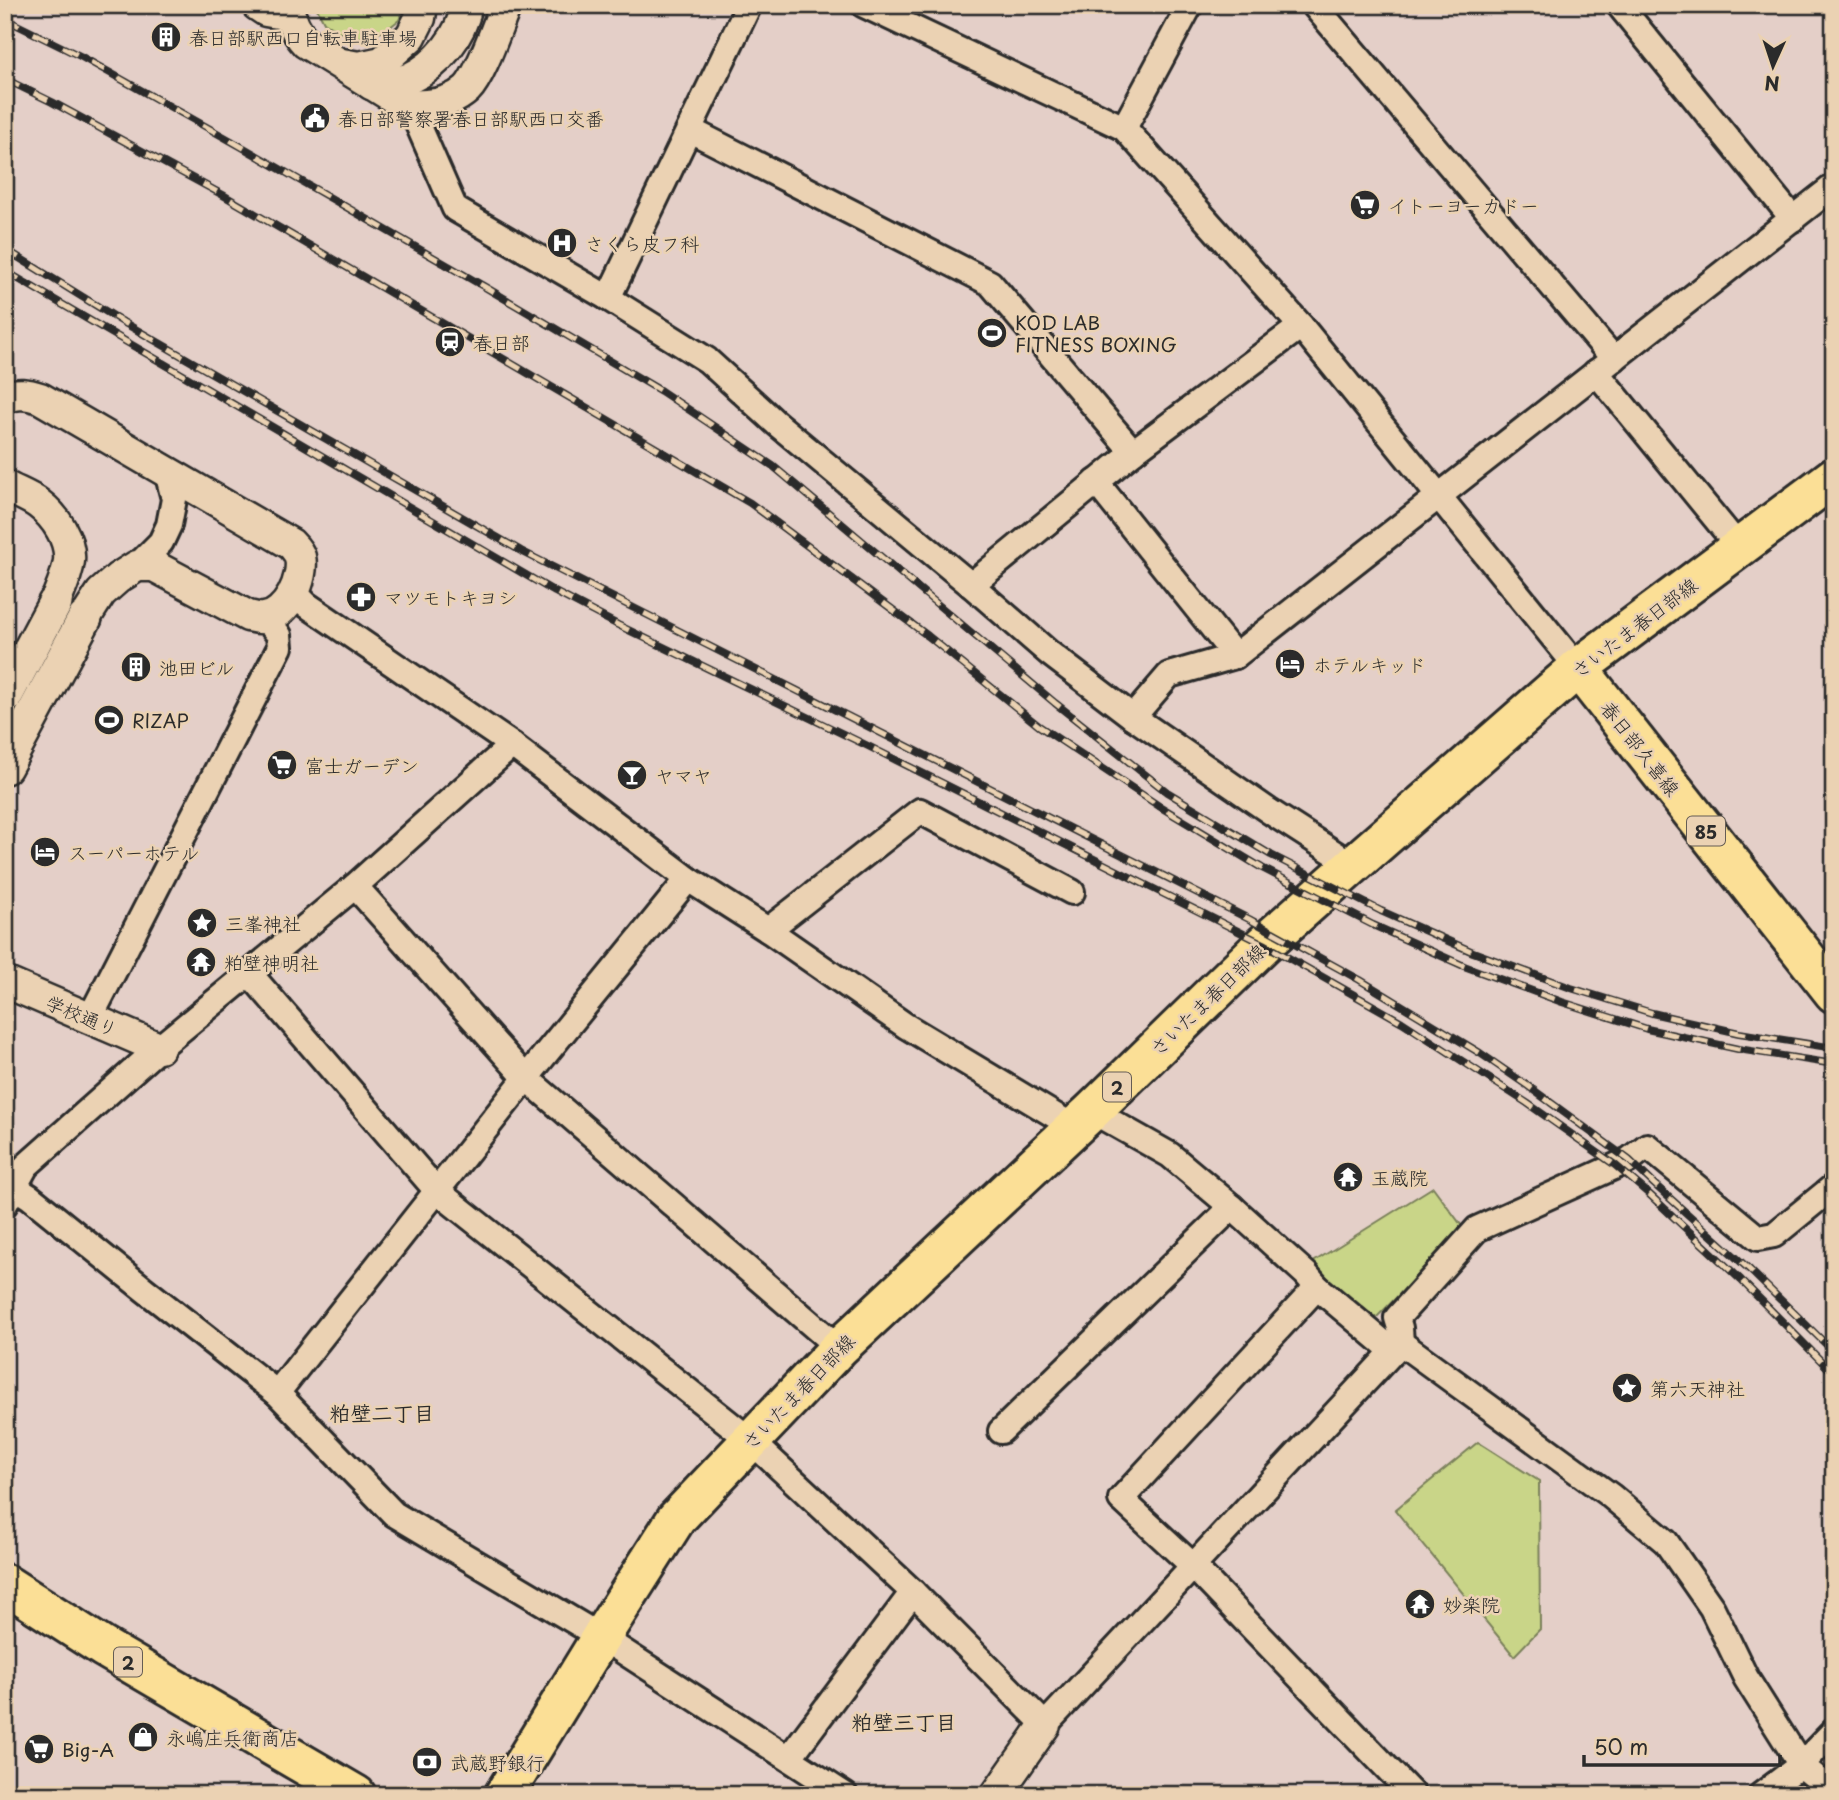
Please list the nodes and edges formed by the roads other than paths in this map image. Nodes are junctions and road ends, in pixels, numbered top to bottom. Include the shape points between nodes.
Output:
1 (257, 5) edge
2 (422, 5) edge
3 (467, 5) edge
4 (506, 5) edge
5 (749, 5) edge
6 (864, 5) edge
7 (1189, 5) edge
8 (1314, 5) edge
9 (1619, 5) edge
10 (289, 10) edge
11 (338, 64) junction
12 (370, 84) junction
13 (410, 106) junction
14 (1124, 128) junction
15 (690, 130) junction
16 (1834, 186) edge
17 (1793, 219) junction
18 (608, 298) junction
19 (1301, 327) junction
20 (1605, 366) junction
21 (5, 398) edge
22 (1133, 452) junction
23 (167, 472) junction
24 (1834, 477) edge
25 (1096, 482) junction
26 (5, 486) edge
27 (1437, 496) junction
28 (1739, 547) junction
29 (137, 566) junction
30 (971, 585) junction
31 (295, 593) junction
32 (55, 603) joint
33 (85, 618) joint
34 (266, 619) junction
35 (1236, 656) junction
36 (1578, 668) junction
37 (5, 697) edge
38 (1133, 718) junction
39 (512, 745) junction
40 (5, 767) edge
41 (1353, 865) junction
42 (688, 878) junction
43 (355, 886) junction
44 (1072, 892) dead end
45 (768, 930) junction
46 (250, 974) junction
47 (5, 982) edge
48 (1834, 993) edge
49 (90, 1018) junction
50 (159, 1048) junction
51 (526, 1078) junction
52 (1083, 1119) junction
53 (1834, 1186) edge
54 (8, 1190) edge
55 (437, 1191) junction
56 (1232, 1207) junction
57 (1317, 1287) junction
58 (1397, 1347) junction
59 (839, 1348) junction
60 (277, 1394) junction
61 (1001, 1431) dead end
62 (750, 1440) junction
63 (1192, 1565) junction
64 (5, 1584) edge
65 (914, 1592) junction
66 (601, 1637) junction
67 (1045, 1724) junction
68 (1834, 1731) edge
69 (789, 1758) junction
70 (1801, 1765) junction
71 (1834, 1792) edge
72 (356, 1795) edge
73 (504, 1795) edge
74 (845, 1795) edge
75 (996, 1795) edge
76 (1413, 1795) edge
77 (1761, 1795) edge

1 - 10 street via 266,11
2 - 11 street via 411,36 382,62 359,67
3 - 12 street via 459,31 426,68 409,78
4 - 13 street via 467,89 436,104
5 - 15 street
6 - 14 street
7 - 14 street
8 - 20 street
9 - 17 street
10 - 11 street via 306,43
11 - 12 street
12 - 13 street
13 - 18 street via 455,209
14 - 19 street
15 - 18 street
15 - 22 street via 990,283
16 - 17 street
17 - 20 street
18 - 30 street via 707,360
19 - 22 street
19 - 27 street
20 - 27 street
20 - 28 street
21 - 23 street via 13,394 40,398
22 - 25 street
23 - 29 street via 174,499 169,525 161,542
23 - 31 street via 291,544 300,556
24 - 28 main road, さいたま春日部線 / 2
25 - 30 street
25 - 35 street
26 - 32 street via 38,503 65,539 69,560
27 - 35 street
27 - 36 street
28 - 36 main road, さいたま春日部線 / 2
29 - 33 street via 102,593
29 - 34 street via 154,566 248,616
30 - 38 street
31 - 34 street
31 - 39 street
32 - 37 main road
33 - 40 main road
34 - 49 street via 279,635 280,647
35 - 38 street via 1168,675
36 - 41 main road, さいたま春日部線 / 2
36 - 48 main road, 春日部久喜線 / 85
38 - 41 street
39 - 42 street
39 - 43 street
41 - 52 main road, さいたま春日部線 / 2
42 - 45 street
42 - 51 street
43 - 46 street
43 - 51 street
44 - 45 street via 920,811
45 - 52 street via 906,1026
46 - 50 street
46 - 55 street
47 - 49 street, 学校通り
49 - 50 street, 学校通り
50 - 54 street via 26,1166
51 - 55 street
51 - 59 street
52 - 56 street via 1170,1155
52 - 59 main road, さいたま春日部線 / 2
53 - 58 street via 1774,1234 1758,1238 1647,1146 1629,1160 1477,1229 1397,1318
54 - 60 street via 30,1196
55 - 60 street
55 - 62 street
56 - 57 street
56 - 61 street
57 - 58 street
57 - 63 street via 1121,1499
58 - 63 street
58 - 70 street via 1611,1496 1666,1542 1712,1608 1746,1678
59 - 62 main road, さいたま春日部線 / 2
60 - 66 street via 394,1514
62 - 65 street
62 - 66 main road, さいたま春日部線 / 2 via 676,1519
63 - 67 street
63 - 76 street
64 - 72 main road, 2 via 103,1647
65 - 67 street
65 - 69 street
66 - 69 street
66 - 73 main road, さいたま春日部線 / 2
67 - 75 street
68 - 70 street
69 - 74 street
70 - 71 street
70 - 77 street

